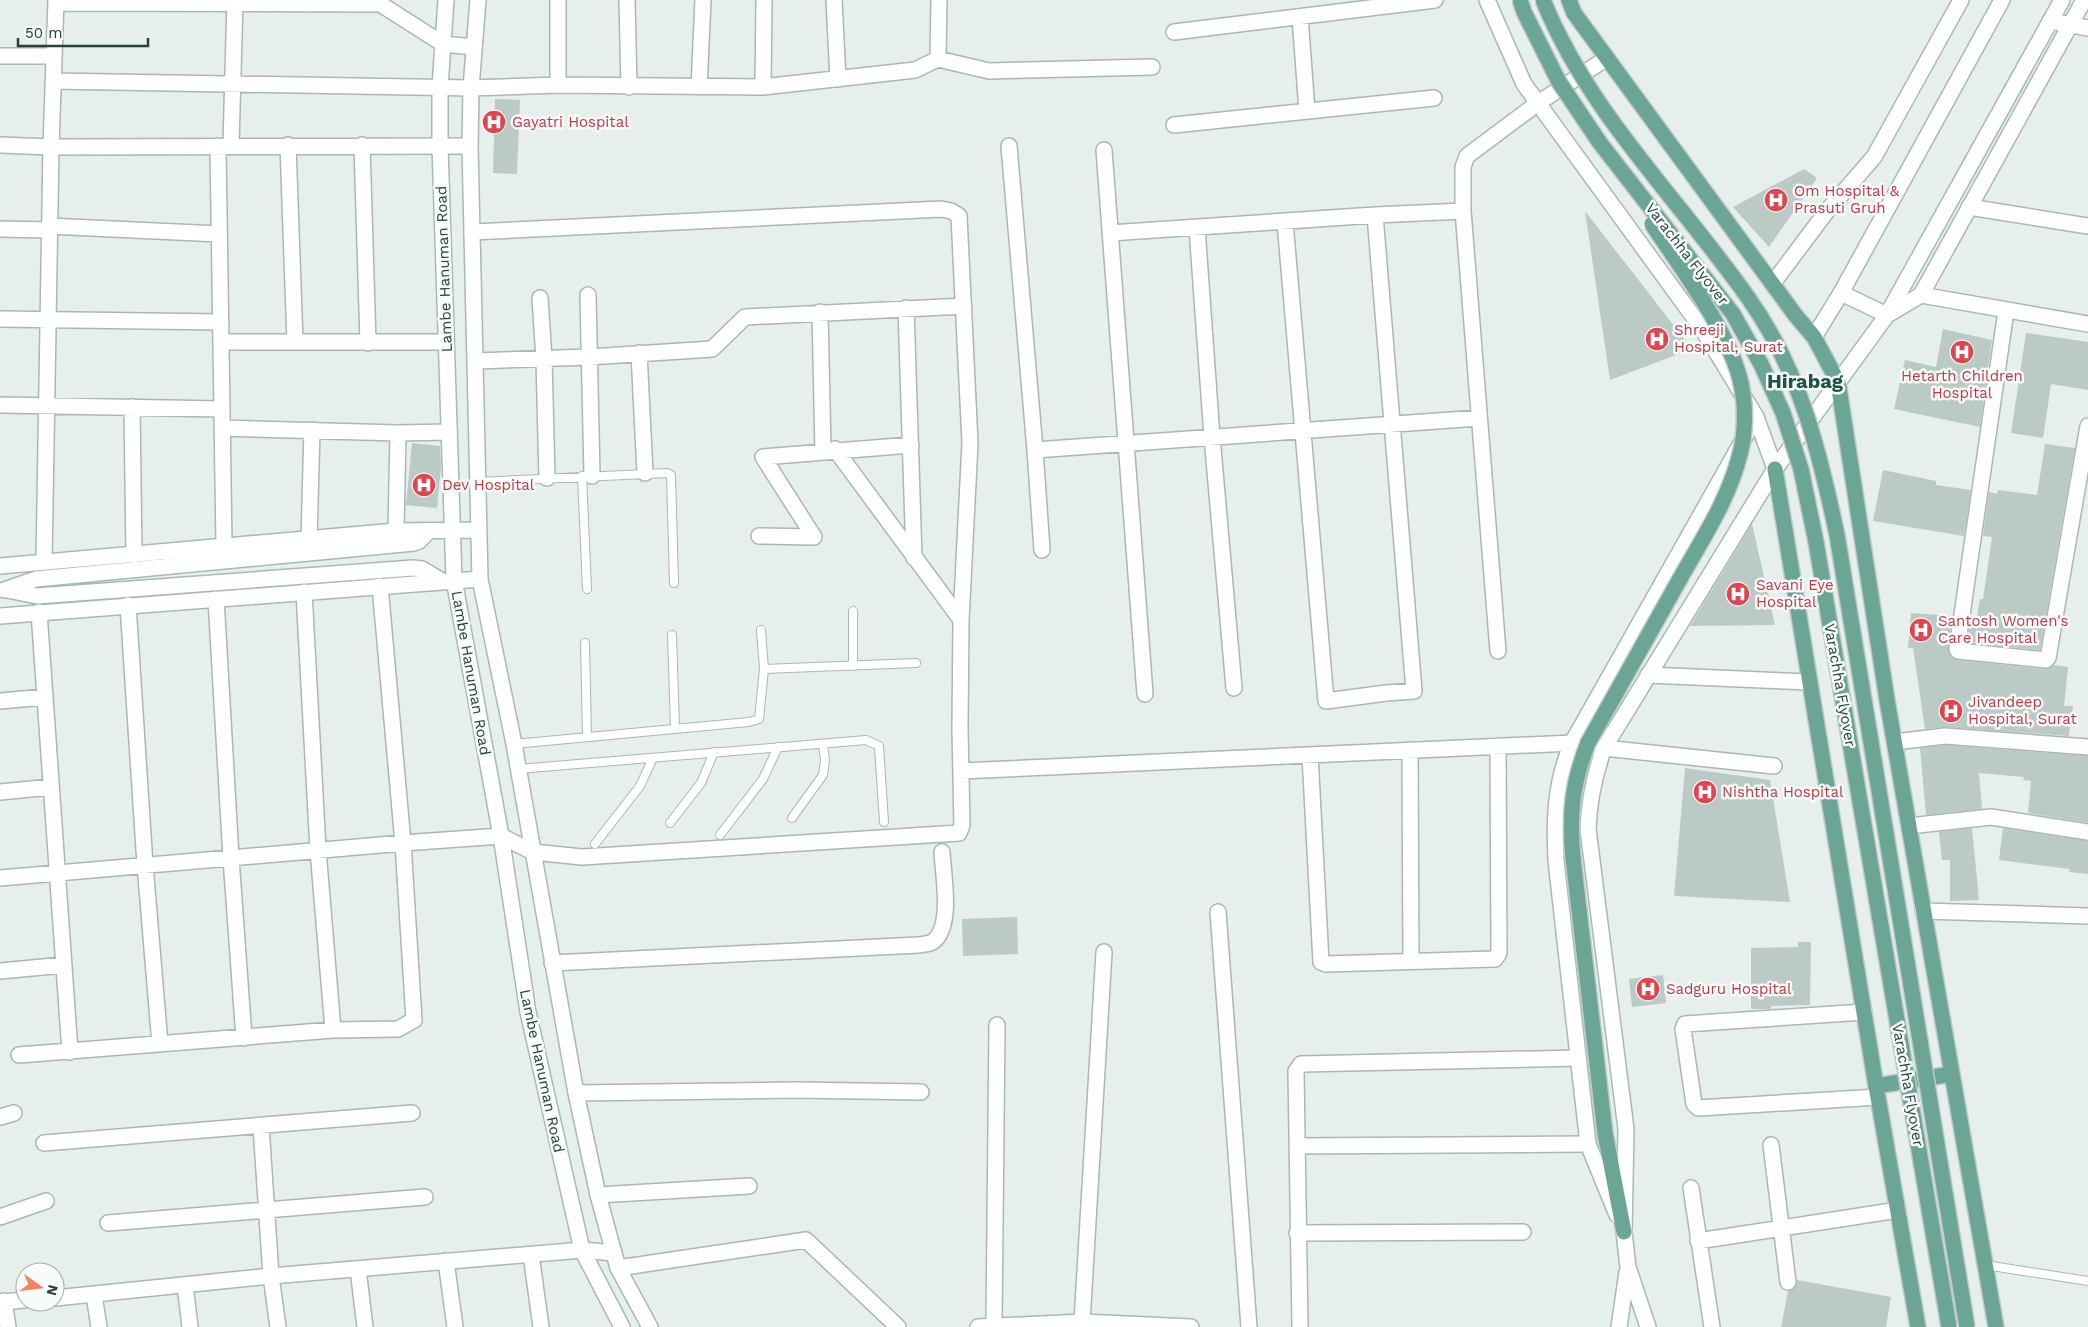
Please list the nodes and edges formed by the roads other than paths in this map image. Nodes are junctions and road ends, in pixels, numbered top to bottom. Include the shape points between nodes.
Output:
1 (446, 0) edge
2 (478, 0) edge
3 (558, 0) edge
4 (627, 0) edge
5 (704, 0) edge
6 (764, 0) edge
7 (834, 0) edge
8 (939, 0) edge
9 (1435, 0) edge
10 (1487, 0) edge
11 (1520, 0) edge
12 (1543, 0) edge
13 (1960, 0) edge
14 (2002, 0) edge
15 (2062, 0) edge
16 (2084, 0) edge
17 (56, 1) edge
18 (235, 2) edge
19 (377, 2) edge
20 (1574, 4) edge
21 (1300, 17) junction
22 (2050, 21) junction
23 (2070, 25) junction
24 (2088, 28) edge
25 (1174, 32) dead end
26 (443, 44) junction
27 (474, 47) junction
28 (0, 56) edge
29 (54, 56) junction
30 (1607, 58) junction
31 (938, 59) junction
32 (1152, 67) dead end
33 (838, 79) junction
34 (53, 81) junction
35 (233, 84) junction
36 (558, 85) junction
37 (440, 87) junction
38 (629, 87) junction
39 (699, 87) junction
40 (763, 87) junction
41 (471, 88) junction
42 (1434, 98) dead end
43 (1538, 103) junction
44 (1306, 111) junction
45 (1174, 125) dead end
46 (1600, 143) junction
47 (0, 145) edge
48 (288, 145) junction
49 (362, 145) junction
50 (225, 146) junction
51 (440, 146) junction
52 (470, 146) junction
53 (1009, 146) dead end
54 (50, 147) junction
55 (1104, 150) dead end
56 (1970, 207) junction
57 (1463, 211) junction
58 (1375, 215) junction
59 (1285, 222) junction
60 (2088, 226) edge
61 (49, 228) junction
62 (1197, 228) junction
63 (0, 230) edge
64 (472, 232) junction
65 (1110, 233) junction
66 (219, 234) junction
67 (1773, 283) junction
68 (1841, 293) junction
69 (588, 295) dead end
70 (1921, 295) junction
71 (540, 298) dead end
72 (964, 306) junction
73 (906, 308) junction
74 (2006, 311) junction
75 (820, 312) junction
76 (1887, 315) junction
77 (0, 319) edge
78 (48, 319) junction
79 (221, 322) junction
80 (2088, 324) edge
81 (1814, 337) junction
82 (221, 342) junction
83 (295, 342) junction
84 (446, 342) junction
85 (368, 343) junction
86 (640, 353) junction
87 (589, 357) junction
88 (544, 359) junction
89 (476, 361) junction
90 (1838, 382) junction
91 (0, 405) edge
92 (47, 405) junction
93 (132, 407) junction
94 (222, 410) junction
95 (1756, 416) junction
96 (1479, 418) junction
97 (1391, 425) junction
98 (2088, 426) edge
99 (222, 428) junction
100 (312, 430) junction
101 (1303, 431) junction
102 (449, 432) junction
103 (398, 433) junction
104 (1212, 437) junction
105 (1126, 442) junction
106 (911, 445) junction
107 (829, 450) junction
108 (1035, 450) junction
109 (1775, 469) junction
110 (644, 472) junction
111 (587, 476) junction
112 (547, 478) junction
113 (478, 482) junction
114 (451, 530) junction
115 (478, 530) junction
116 (396, 531) junction
117 (429, 531) junction
118 (759, 536) dead end
119 (309, 538) junction
120 (224, 546) junction
121 (1042, 550) dead end
122 (134, 554) junction
123 (914, 558) junction
124 (44, 562) junction
125 (0, 566) edge
126 (480, 579) junction
127 (448, 581) junction
128 (674, 583) dead end
129 (380, 586) junction
130 (587, 589) dead end
131 (4, 590) edge
132 (304, 592) junction
133 (216, 599) junction
134 (128, 605) junction
135 (853, 611) dead end
136 (39, 612) junction
137 (0, 616) edge
138 (962, 620) junction
139 (761, 630) dead end
140 (672, 635) dead end
141 (585, 643) dead end
142 (1498, 651) dead end
143 (916, 663) dead end
144 (853, 666) junction
145 (764, 669) junction
146 (1648, 675) junction
147 (1809, 682) junction
148 (1234, 688) dead end
149 (1145, 694) dead end
150 (45, 697) junction
151 (0, 701) edge
152 (675, 729) junction
153 (588, 738) junction
154 (1894, 742) junction
155 (1572, 743) junction
156 (514, 744) junction
157 (822, 744) junction
158 (1498, 746) junction
159 (778, 747) junction
160 (2088, 747) edge
161 (1604, 748) junction
162 (1410, 750) junction
163 (714, 752) junction
164 (1310, 755) junction
165 (653, 758) junction
166 (1774, 766) dead end
167 (518, 769) junction
168 (961, 771) junction
169 (51, 786) junction
170 (0, 792) edge
171 (792, 818) dead end
172 (884, 822) dead end
173 (670, 823) dead end
174 (1909, 826) junction
175 (2088, 832) edge
176 (720, 835) dead end
177 (501, 836) junction
178 (403, 843) junction
179 (595, 844) dead end
180 (318, 850) junction
181 (533, 852) junction
182 (942, 852) dead end
183 (231, 858) junction
184 (145, 866) junction
185 (57, 873) junction
186 (0, 878) edge
187 (1923, 911) junction
188 (1218, 912) dead end
189 (2088, 916) edge
190 (1104, 952) dead end
191 (1411, 961) junction
192 (552, 963) junction
193 (64, 965) junction
194 (0, 970) edge
195 (1864, 1012) junction
196 (997, 1025) dead end
197 (333, 1030) junction
198 (244, 1038) junction
199 (160, 1044) junction
200 (70, 1052) junction
201 (20, 1056) dead end
202 (1578, 1058) junction
203 (1952, 1074) junction
204 (1877, 1091) junction
205 (921, 1092) dead end
206 (576, 1093) junction
207 (412, 1114) dead end
208 (261, 1126) junction
209 (44, 1143) dead end
210 (1588, 1144) junction
211 (1771, 1145) dead end
212 (1296, 1146) junction
213 (749, 1186) dead end
214 (1691, 1188) dead end
215 (598, 1195) junction
216 (425, 1198) dead end
217 (46, 1201) dead end
218 (267, 1210) junction
219 (1898, 1210) junction
220 (0, 1216) edge
221 (108, 1223) dead end
222 (1780, 1228) junction
223 (1523, 1232) dead end
224 (1624, 1232) junction
225 (1297, 1233) junction
226 (1698, 1240) junction
227 (582, 1250) junction
228 (614, 1253) junction
229 (531, 1254) junction
230 (446, 1261) junction
231 (1985, 1265) junction
232 (1628, 1267) junction
233 (618, 1268) junction
234 (358, 1269) junction
235 (270, 1276) junction
236 (2088, 1280) edge
237 (1788, 1282) dead end
238 (185, 1285) junction
239 (94, 1295) junction
240 (65, 1297) edge
241 (15, 1300) edge
242 (2, 1301) edge
243 (1082, 1322) junction
244 (994, 1325) junction
245 (8, 1327) edge
246 (99, 1327) edge
247 (190, 1327) edge
248 (278, 1327) edge
249 (365, 1327) edge
250 (454, 1327) edge
251 (541, 1327) edge
252 (622, 1327) edge
253 (650, 1327) edge
254 (898, 1327) edge
255 (978, 1327) edge
256 (1191, 1327) edge
257 (1249, 1327) edge
258 (1300, 1327) edge
259 (1619, 1327) edge
260 (1648, 1327) edge
261 (1712, 1327) edge
262 (1918, 1327) edge
263 (1949, 1327) edge
264 (1967, 1327) edge
265 (1996, 1327) edge

1 - 26 street, Lambe Hanuman Road
2 - 27 street, Lambe Hanuman Road
3 - 36 street
4 - 38 street
5 - 39 street
6 - 40 street
7 - 33 street
8 - 31 street
9 - 21 street
10 - 43 street via 1524,84
11 - 46 main road, Varachha Flyover, bridge via 1559,82
12 - 264 main road, Varachha Flyover, bridge via 1576,69 1750,300 1782,354 1803,401 1823,465 1837,535
13 - 67 street via 1874,157 1827,211
14 - 68 street
15 - 22 street
16 - 23 street
17 - 18 street
17 - 29 street
18 - 19 street
18 - 35 street
19 - 26 street
20 - 30 main road
21 - 25 street
21 - 44 street
22 - 23 street
22 - 76 street
23 - 24 street
23 - 56 street
26 - 27 street
26 - 37 street, Lambe Hanuman Road
27 - 41 street, Lambe Hanuman Road
28 - 29 street
29 - 34 street
30 - 43 street
30 - 67 main road
31 - 32 street via 989,71
31 - 33 street via 915,70
33 - 40 street
34 - 35 street
34 - 54 street
35 - 37 street
35 - 50 street
36 - 38 street
36 - 41 street
37 - 41 street
37 - 51 street, Lambe Hanuman Road
38 - 39 street
39 - 40 street
41 - 52 street, Lambe Hanuman Road
42 - 44 street
43 - 57 street via 1467,156 1463,167
43 - 95 street via 1703,330
44 - 45 street
46 - 224 main road, bridge via 1700,298 1730,352 1740,379 1744,404 1740,454 1718,513 1588,743 1572,795 1573,858 1604,1133
46 - 263 main road, Varachha Flyover, bridge via 1733,314 1783,413 1801,469
47 - 54 street
48 - 49 street
48 - 50 street
48 - 83 street
49 - 51 street
49 - 85 street
50 - 54 street
50 - 66 street
51 - 52 street
51 - 84 street, Lambe Hanuman Road
52 - 64 street, Lambe Hanuman Road
53 - 108 street
54 - 61 street
55 - 65 street
56 - 60 street
56 - 70 street
57 - 58 street
57 - 96 street
58 - 59 street
58 - 97 street
59 - 62 street
59 - 101 street
61 - 63 street
61 - 66 street
61 - 78 street
62 - 65 street
62 - 104 street
64 - 72 street via 945,209 959,216
64 - 89 street, Lambe Hanuman Road
65 - 105 street
66 - 79 street
67 - 81 main road
68 - 76 street
68 - 81 street
69 - 87 street
70 - 74 street
70 - 76 street
71 - 88 street
72 - 73 street
72 - 138 street via 970,443
73 - 75 street
73 - 106 street
74 - 80 street
74 - 98 street via 1958,651 2048,658
75 - 86 street via 745,316 712,348
75 - 107 street
76 - 90 street
77 - 78 street
78 - 79 street
78 - 92 street
79 - 82 street
81 - 90 main road
82 - 83 street
82 - 94 street
83 - 85 street
84 - 85 street
84 - 102 street, Lambe Hanuman Road
86 - 87 street
86 - 110 street
87 - 88 street
87 - 111 street
88 - 89 street
88 - 112 street
89 - 113 street, Lambe Hanuman Road
90 - 109 street
90 - 154 main road
91 - 92 street
92 - 93 street
92 - 124 street
93 - 94 street
93 - 122 street
94 - 99 street
95 - 109 street
95 - 155 street
96 - 97 street
96 - 142 street
97 - 101 street
97 - 101 street via 1414,691 1326,701
99 - 100 street
99 - 120 street
100 - 103 street
100 - 119 street
101 - 104 street
102 - 103 street
102 - 114 street, Lambe Hanuman Road
103 - 116 street
104 - 105 street
104 - 148 street
105 - 108 street
105 - 149 street
106 - 107 street
106 - 123 street
107 - 118 street via 763,457 814,537
107 - 123 street
108 - 121 street
109 - 146 street
109 - 147 main road
110 - 111 lane
110 - 128 lane via 671,475
111 - 112 lane
111 - 130 lane
112 - 113 lane
113 - 115 street, Lambe Hanuman Road
114 - 115 street
114 - 117 street
114 - 127 street, Lambe Hanuman Road
115 - 126 street, Lambe Hanuman Road
116 - 117 street
116 - 119 street
117 - 131 street via 414,543 36,580
119 - 120 street
120 - 122 street
122 - 124 street
123 - 138 street
124 - 125 street
126 - 127 street
126 - 156 street, Lambe Hanuman Road
127 - 129 street
127 - 131 street via 413,568 36,596
127 - 177 street, Lambe Hanuman Road
129 - 132 street
129 - 178 street
132 - 133 street
132 - 180 street
133 - 134 street
133 - 183 street
134 - 136 street
134 - 184 street
135 - 144 lane
136 - 137 street
136 - 150 street
138 - 168 street
139 - 145 lane
140 - 152 lane
141 - 153 lane
143 - 144 lane
144 - 145 lane
145 - 152 lane via 760,719
146 - 147 street
146 - 161 street
147 - 195 main road
150 - 151 street
150 - 169 street
152 - 153 lane
153 - 156 lane
154 - 160 street via 1945,736
154 - 174 main road
155 - 158 street
155 - 161 street
155 - 202 street via 1563,765 1554,823
156 - 167 street, Lambe Hanuman Road
157 - 159 lane
157 - 171 lane via 823,775
157 - 172 lane via 866,740 879,746
158 - 162 street
158 - 191 street via 1498,956 1495,959
159 - 163 lane
159 - 176 lane via 763,779
161 - 166 street
161 - 224 street via 1595,773 1588,829 1626,1129
162 - 164 street
162 - 191 street
163 - 165 lane
163 - 173 lane via 701,783
164 - 168 street
164 - 191 street via 1321,962
165 - 167 lane
165 - 179 lane via 640,786
167 - 181 street, Lambe Hanuman Road
168 - 181 street via 962,826 959,833 582,857
169 - 170 street
169 - 185 street
174 - 175 street via 1991,817
174 - 187 main road
177 - 178 street
177 - 181 street
177 - 227 street, Lambe Hanuman Road via 528,1012
178 - 180 street
178 - 197 street via 414,1020 398,1030
180 - 183 street
180 - 197 street
181 - 192 street, Lambe Hanuman Road
182 - 192 street via 946,915 940,934 933,942
183 - 184 street
183 - 198 street
184 - 185 street
184 - 199 street
185 - 186 street
185 - 193 street
187 - 189 street
187 - 203 main road
188 - 257 street
190 - 243 street
192 - 206 street, Lambe Hanuman Road
193 - 194 street
193 - 200 street
195 - 204 main road
195 - 204 street via 1685,1024 1683,1029 1694,1104 1698,1108
196 - 244 street
197 - 198 street
198 - 199 street
199 - 200 street
200 - 201 street
202 - 210 street
202 - 212 street via 1301,1064 1296,1071
203 - 204 main road
203 - 231 main road
204 - 219 main road
205 - 206 street
206 - 215 street, Lambe Hanuman Road
207 - 208 street
208 - 209 street
208 - 218 street
210 - 212 street
210 - 224 street
211 - 222 street
212 - 225 street
213 - 215 street
214 - 226 street
215 - 228 street, Lambe Hanuman Road
216 - 218 street
217 - 220 street
218 - 221 street
218 - 235 street
219 - 222 street
219 - 262 main road
222 - 226 street
222 - 237 street
223 - 225 street
224 - 232 street
225 - 258 street
226 - 261 street
227 - 228 street
227 - 229 street
227 - 252 street, Lambe Hanuman Road
228 - 233 street, Lambe Hanuman Road
229 - 230 street
229 - 251 street
230 - 234 street
230 - 250 street
231 - 236 lane
231 - 265 main road
232 - 259 street
232 - 260 street
233 - 253 street, Lambe Hanuman Road
233 - 254 street via 806,1240
234 - 235 street
234 - 249 street
235 - 238 street
235 - 248 street
238 - 239 street
238 - 247 street
239 - 240 street
239 - 246 street
241 - 242 street
242 - 245 street
243 - 244 street
243 - 256 street
244 - 255 street

